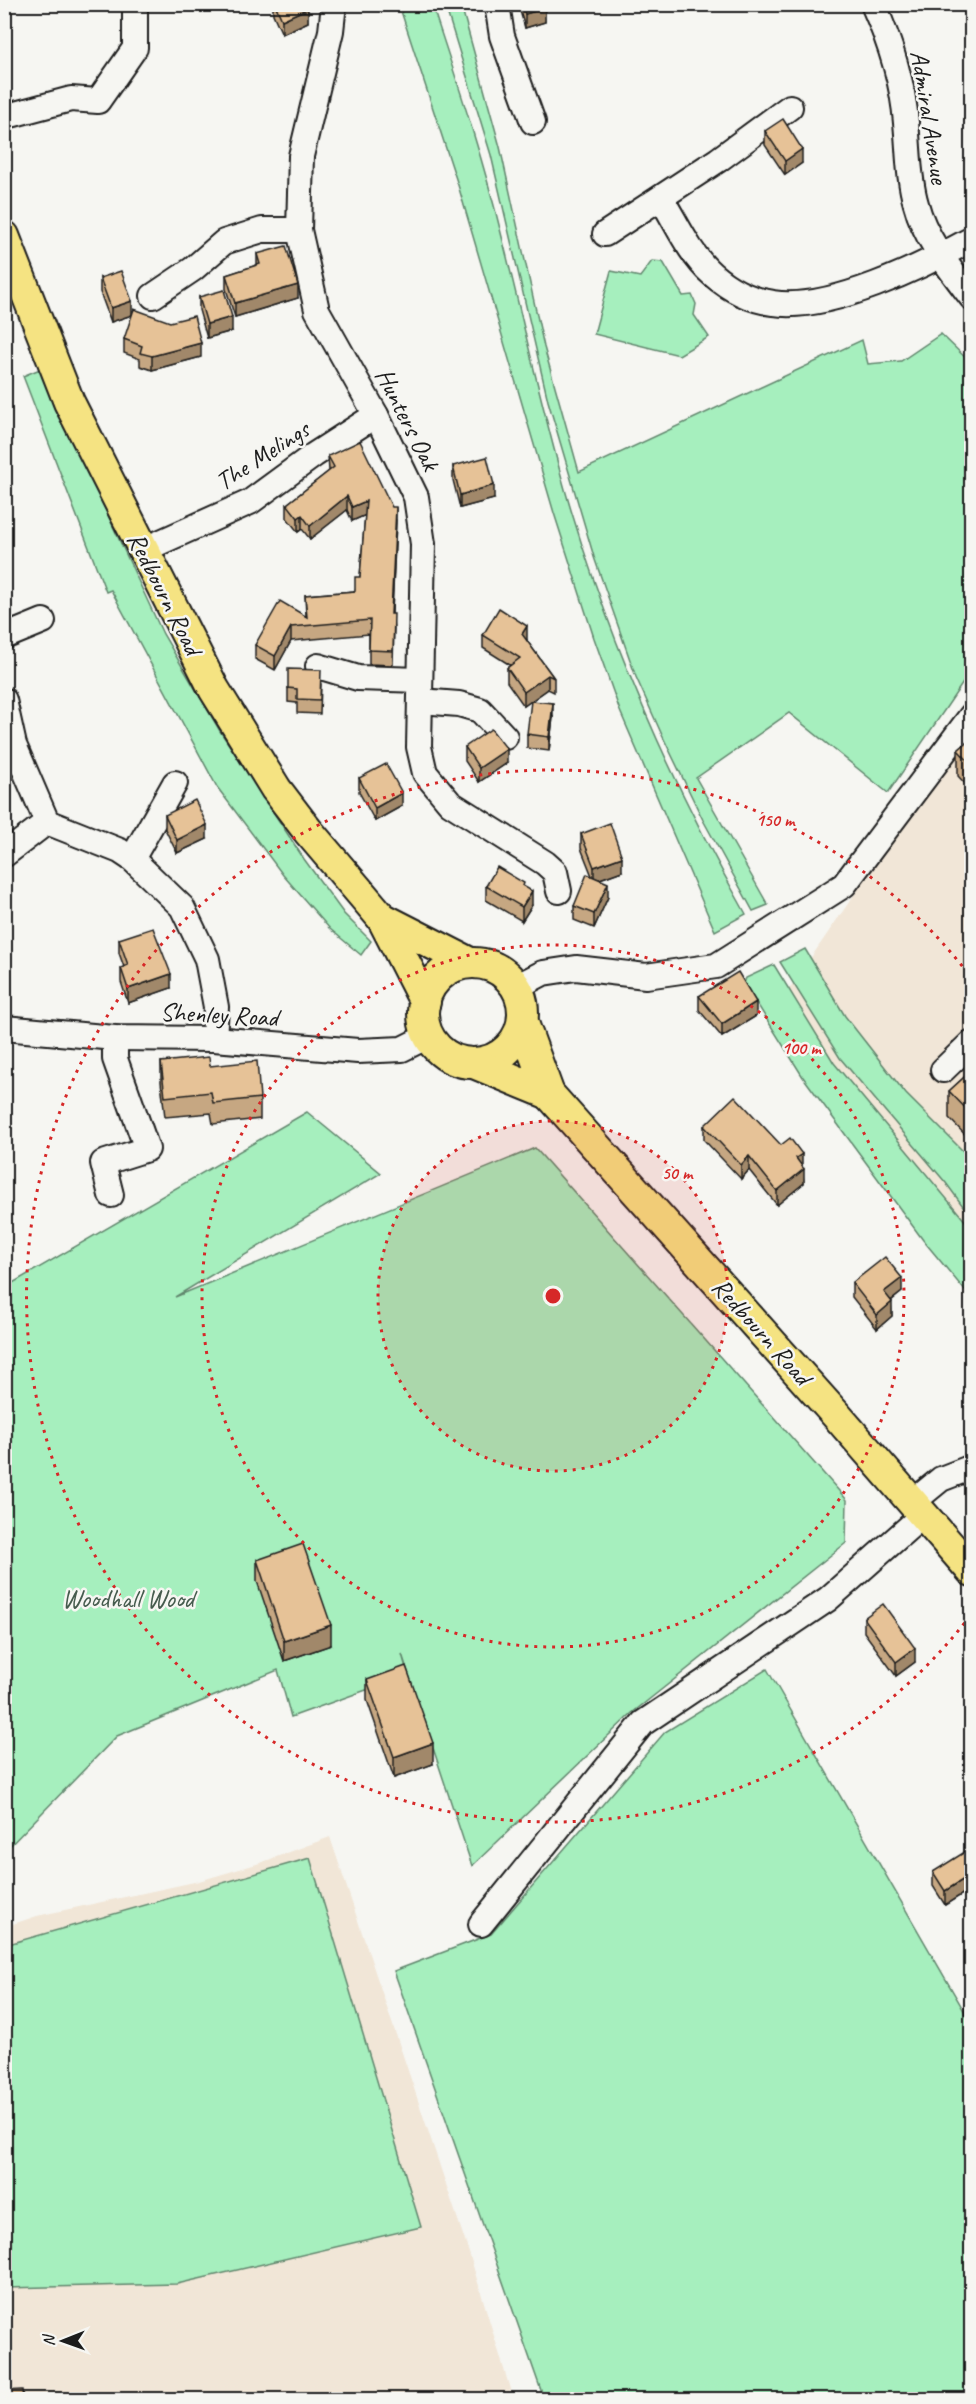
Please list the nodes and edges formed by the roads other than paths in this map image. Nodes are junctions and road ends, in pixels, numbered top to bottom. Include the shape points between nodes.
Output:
1 (135, 4) edge
2 (334, 4) edge
3 (497, 4) edge
4 (873, 4) edge
5 (790, 107) dead end
6 (11, 115) dead end
7 (533, 122) dead end
8 (661, 198) junction
9 (299, 230) junction
10 (605, 234) dead end
11 (4, 236) edge
12 (972, 239) edge
13 (940, 257) junction
14 (153, 296) dead end
15 (972, 298) edge
16 (376, 415) junction
17 (143, 550) junction
18 (43, 621) dead end
19 (4, 637) edge
20 (318, 666) dead end
21 (420, 691) junction
22 (4, 699) edge
23 (972, 715) edge
24 (505, 737) dead end
25 (175, 783) dead end
26 (47, 822) junction
27 (4, 855) edge
28 (132, 859) junction
29 (559, 891) dead end
30 (382, 918) junction
31 (470, 963) junction
32 (516, 987) junction
33 (425, 1002) junction
34 (523, 1023) junction
35 (4, 1028) edge
36 (428, 1036) junction
37 (115, 1038) junction
38 (214, 1039) junction
39 (972, 1042) edge
40 (477, 1064) junction
41 (943, 1070) dead end
42 (549, 1094) junction
43 (111, 1195) dead end
44 (972, 1467) edge
45 (918, 1508) junction
46 (972, 1571) edge
47 (481, 1924) dead end

1 - 6 street via 135,48 98,101 71,99
2 - 9 street, Hunters Oak via 301,156
3 - 7 street via 501,36
4 - 13 street, Admiral Avenue via 899,78 908,171 916,206
5 - 8 street
8 - 10 street
8 - 13 street via 710,272 748,297 774,303 802,304 834,297
9 - 14 street via 262,230 224,242
9 - 16 street, Hunters Oak via 317,310
11 - 17 main road, Redbourn Road via 69,402
12 - 13 street
13 - 15 street, Admiral Avenue
16 - 17 street, The Melings via 250,502
16 - 21 street, Hunters Oak via 416,497 423,544
17 - 30 main road, Redbourn Road via 214,689 276,789
18 - 19 street
20 - 21 street
21 - 24 street via 480,710
21 - 29 street, Hunters Oak via 419,747 425,773 450,803 496,844 527,851 555,872
22 - 26 street via 14,745
23 - 32 street via 844,885 716,966 646,976 576,968 543,974
25 - 28 street
26 - 27 street
26 - 28 street
28 - 38 street via 182,907 207,960 216,1007
30 - 31 main road, Redbourn Road
30 - 33 main road, Redbourn Road
31 - 32 main road via 496,969
31 - 33 main road via 441,975
32 - 34 main road via 522,1001
33 - 36 main road via 424,1025
34 - 40 main road via 514,1043 504,1053
34 - 42 main road, Redbourn Road
35 - 37 street, Shenley Road
36 - 38 street, Shenley Road via 402,1049 358,1051
36 - 40 main road via 448,1057
37 - 38 street, Shenley Road
37 - 43 street via 115,1059 147,1149 103,1163
39 - 41 street
40 - 42 main road, Redbourn Road
42 - 45 main road, Redbourn Road
44 - 45 street via 941,1479
45 - 46 main road, Redbourn Road
45 - 47 street via 828,1599 643,1723

